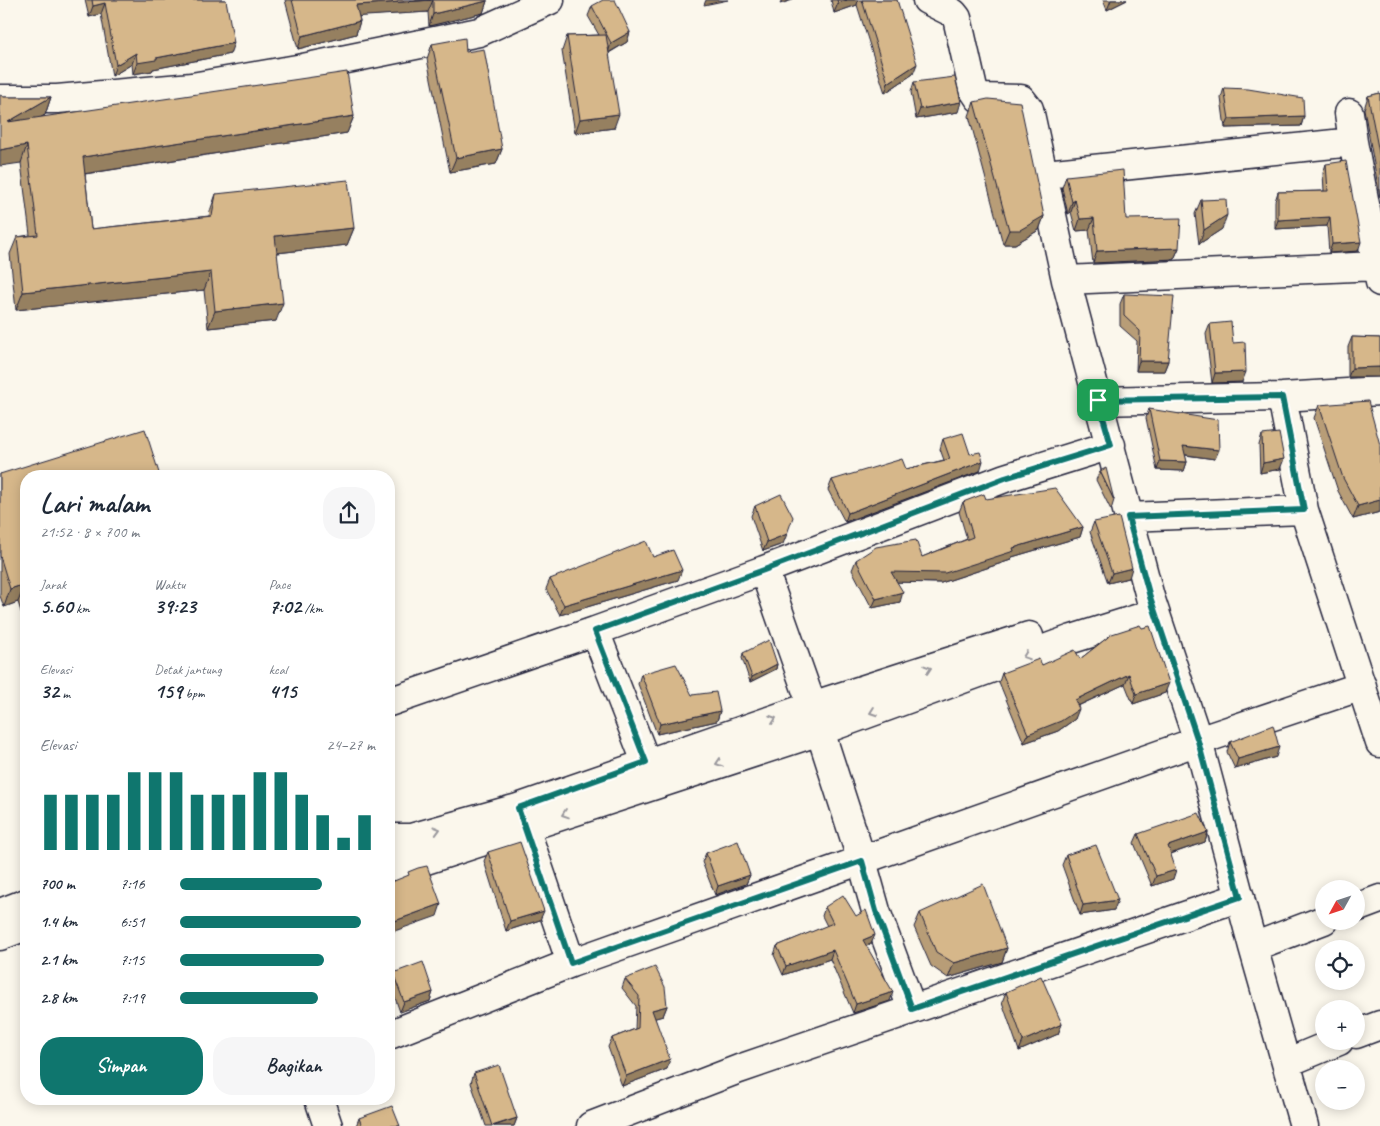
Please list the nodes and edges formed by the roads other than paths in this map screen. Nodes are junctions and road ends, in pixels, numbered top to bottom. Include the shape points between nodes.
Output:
1 (550, 0) edge
2 (927, 0) edge
3 (0, 99) edge
4 (1349, 113) dead end
5 (1353, 142) junction
6 (1045, 174) junction
7 (1378, 274) edge
8 (1066, 280) junction
9 (1380, 391) edge
10 (1282, 397) junction
11 (1098, 400) junction
12 (1111, 445) junction
13 (1304, 510) junction
14 (1128, 517) junction
15 (764, 570) junction
16 (1152, 605) junction
17 (595, 631) junction
18 (1362, 686) junction
19 (395, 700) edge
20 (816, 718) junction
21 (1198, 741) junction
22 (1380, 743) edge
23 (646, 762) junction
24 (522, 818) junction
25 (407, 846) edge
26 (862, 861) junction
27 (395, 866) edge
28 (1240, 897) junction
29 (1380, 899) edge
30 (20, 905) edge
31 (1365, 905) edge
32 (0, 913) edge
33 (1315, 923) edge
34 (20, 928) edge
35 (0, 936) edge
36 (1252, 947) junction
37 (571, 963) junction
38 (912, 1009) junction
39 (1380, 1025) edge
40 (1365, 1031) edge
41 (395, 1034) edge
42 (1317, 1050) edge
43 (1286, 1063) junction
44 (321, 1105) edge
45 (328, 1126) edge
46 (591, 1126) edge
47 (1304, 1126) edge

1 - 3 street via 479,32 303,68 192,87 57,99
2 - 6 street via 957,18 973,89 979,98 1011,97 1027,104
4 - 5 street
5 - 6 street
5 - 7 street
6 - 8 street
7 - 8 street
8 - 11 street
9 - 10 street
10 - 11 street
10 - 13 street
11 - 12 street
12 - 14 street
12 - 15 street via 1005,478
13 - 14 street
13 - 18 street
14 - 16 street
15 - 17 street
15 - 20 street
16 - 20 street
16 - 21 street
17 - 19 street
17 - 23 street
18 - 21 street
18 - 22 street
23 -> 20 street
20 -> 24 street
20 - 26 street
21 - 26 street
21 - 28 street
23 - 24 street
24 - 25 street
24 - 37 street
25 - 27 street via 400,866
26 - 37 street
26 - 38 street via 876,911
28 - 36 street
28 - 38 street
29 - 31 street
30 - 32 street
33 - 36 street
34 - 35 street
36 - 43 street
37 - 41 street
38 - 46 street via 739,1069
39 - 40 street
42 - 43 street
43 - 47 street
44 - 45 street

